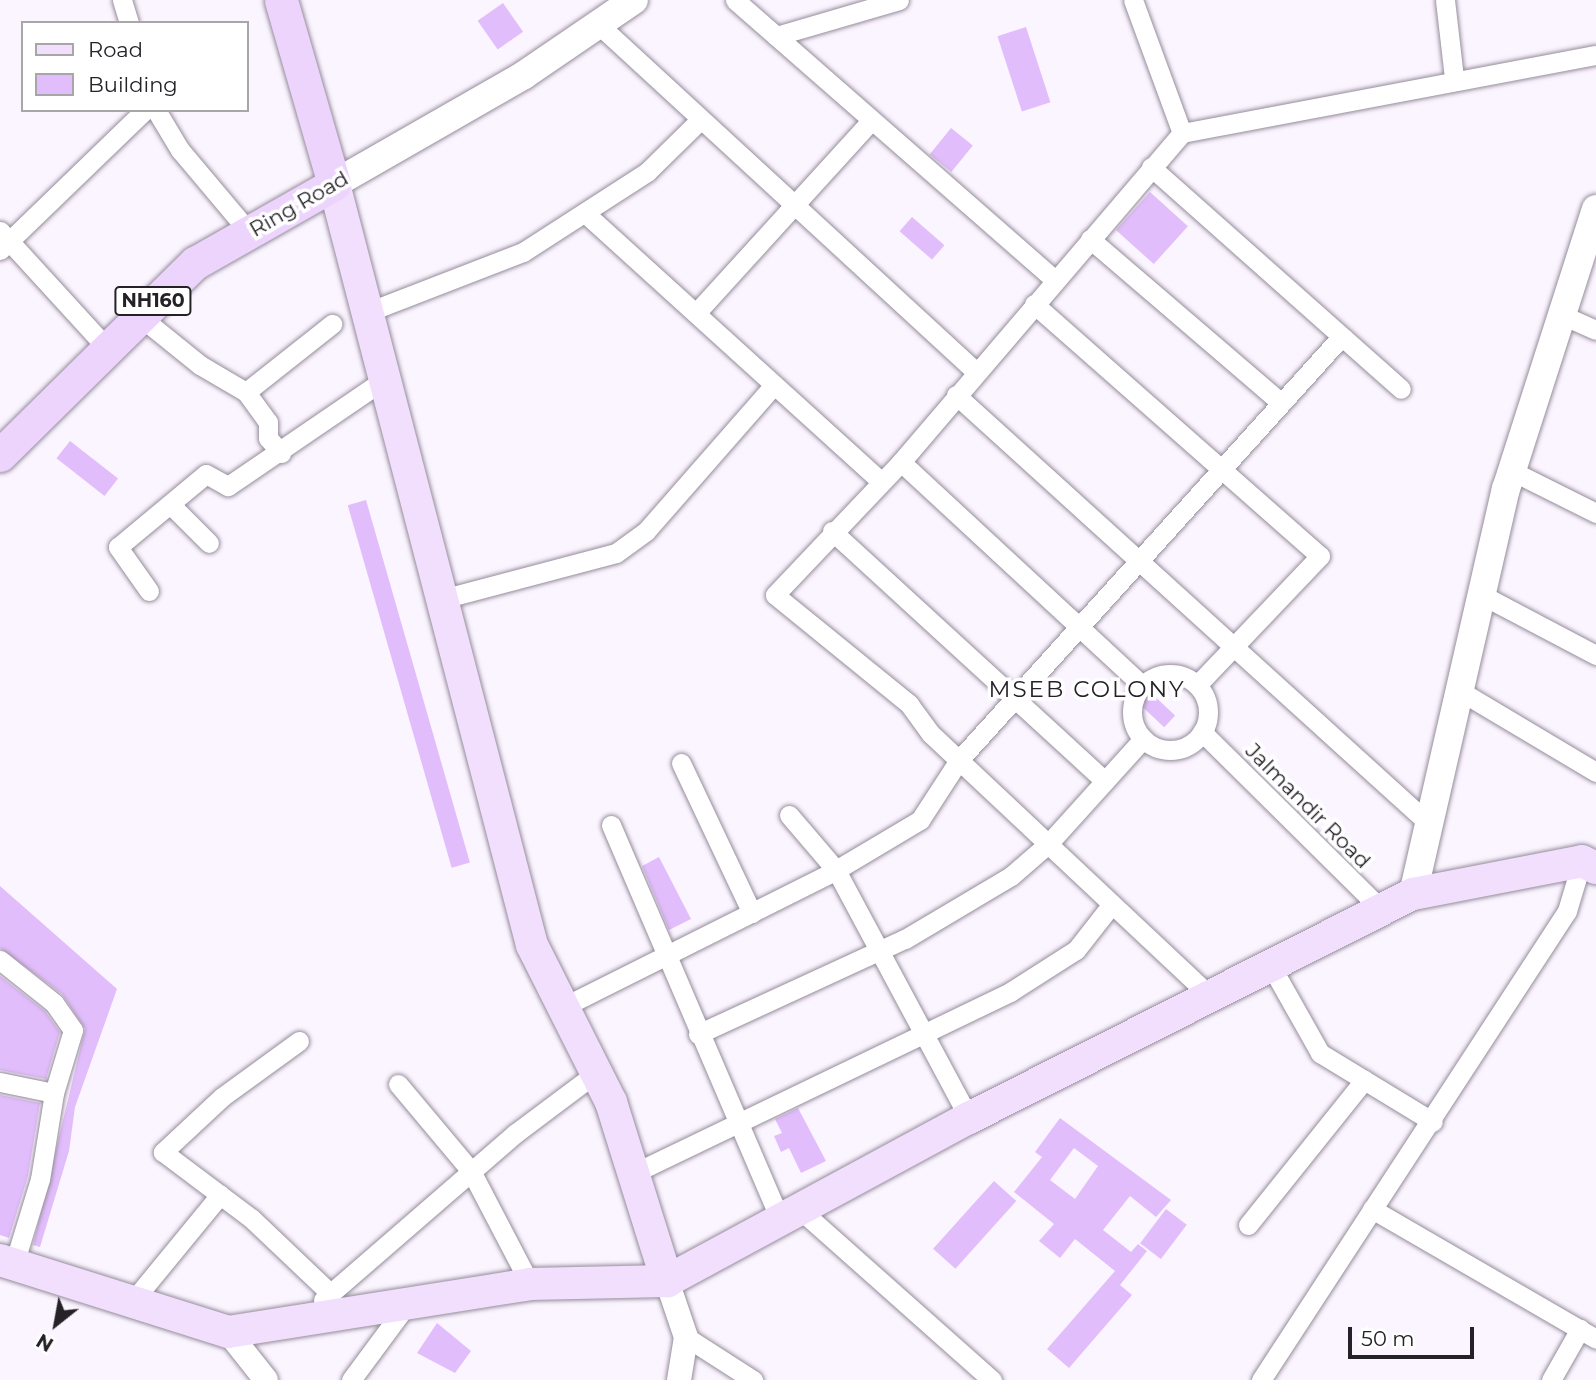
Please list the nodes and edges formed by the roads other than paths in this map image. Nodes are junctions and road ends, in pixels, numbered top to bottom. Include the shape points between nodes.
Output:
1 (122, 0) edge
2 (634, 0) edge
3 (735, 0) edge
4 (899, 0) edge
5 (1133, 0) edge
6 (1445, 0) edge
7 (288, 2) edge
8 (128, 21) edge
9 (598, 24) junction
10 (776, 36) junction
11 (1596, 55) edge
12 (1454, 78) junction
13 (143, 112) edge
14 (157, 112) edge
15 (700, 120) junction
16 (870, 122) junction
17 (1182, 133) junction
18 (1151, 167) junction
19 (334, 184) junction
20 (796, 205) junction
21 (1596, 209) edge
22 (586, 214) junction
23 (249, 232) junction
24 (1090, 239) junction
25 (3, 241) edge
26 (1055, 280) junction
27 (1034, 304) junction
28 (368, 312) junction
29 (697, 312) junction
30 (138, 315) junction
31 (1562, 315) junction
32 (332, 324) dead end
33 (1596, 330) edge
34 (1342, 336) junction
35 (105, 346) junction
36 (976, 372) junction
37 (385, 379) junction
38 (773, 386) junction
39 (1401, 389) dead end
40 (246, 392) junction
41 (956, 395) junction
42 (1280, 402) junction
43 (281, 453) junction
44 (0, 455) edge
45 (901, 462) junction
46 (1512, 471) junction
47 (1220, 472) junction
48 (880, 480) junction
49 (170, 504) junction
50 (1596, 513) edge
51 (832, 531) junction
52 (209, 543) dead end
53 (1141, 560) junction
54 (149, 592) dead end
55 (1482, 595) junction
56 (442, 599) junction
57 (1082, 629) junction
58 (1236, 649) junction
59 (1596, 655) edge
60 (1142, 685) junction
61 (1197, 685) junction
62 (1460, 691) junction
63 (1016, 700) junction
64 (1202, 732) junction
65 (1143, 738) junction
66 (959, 760) junction
67 (681, 763) dead end
68 (1596, 772) edge
69 (1105, 781) junction
70 (789, 815) dead end
71 (1426, 821) junction
72 (611, 825) dead end
73 (1048, 844) junction
74 (1589, 864) edge
75 (836, 870) junction
76 (1413, 894) junction
77 (1112, 904) junction
78 (1383, 911) junction
79 (752, 913) junction
80 (882, 950) junction
81 (664, 957) junction
82 (0, 960) edge
83 (1271, 966) junction
84 (1210, 996) junction
85 (563, 1007) junction
86 (923, 1033) junction
87 (698, 1034) junction
88 (299, 1041) dead end
89 (596, 1073) junction
90 (1364, 1080) junction
91 (0, 1082) edge
92 (398, 1084) dead end
93 (54, 1093) junction
94 (969, 1118) junction
95 (1433, 1122) junction
96 (738, 1125) junction
97 (471, 1171) junction
98 (630, 1175) junction
99 (220, 1195) junction
100 (1372, 1209) junction
101 (788, 1212) junction
102 (1248, 1225) dead end
103 (7, 1262) edge
104 (667, 1281) junction
105 (530, 1284) junction
106 (330, 1293) junction
107 (132, 1302) junction
108 (408, 1303) junction
109 (298, 1321) junction
110 (228, 1332) junction
111 (1588, 1334) edge
112 (686, 1337) junction
113 (266, 1380) edge
114 (351, 1380) edge
115 (679, 1380) edge
116 (753, 1380) edge
117 (992, 1380) edge
118 (1261, 1380) edge
119 (1551, 1380) edge

1 - 8 street
2 - 9 main road, Ring Road
3 - 10 street
4 - 10 street
5 - 17 street
6 - 12 street
7 - 19 highway
9 - 15 street
9 - 19 main road, Ring Road via 524,75
10 - 16 street
11 - 12 street
12 - 17 street
13 - 25 street
14 - 23 street via 180,150
15 - 20 street
15 - 22 street via 647,172
16 - 20 street
16 - 26 street
17 - 18 street
18 - 24 street
18 - 34 street
19 - 23 highway, Ring Road / NH160
19 - 28 main road
20 - 29 street
20 - 36 street
21 - 31 main road
22 - 28 street via 523,252
22 - 29 street
23 - 30 highway, Ring Road / NH160 via 195,263
24 - 26 street
24 - 42 street
25 - 35 street
26 - 27 street
27 - 36 street
27 - 47 street
28 - 37 main road
29 - 38 street
30 - 35 highway, Ring Road / NH160
30 - 40 street via 200,365
31 - 33 street
31 - 46 main road
32 - 40 street
34 - 39 street
34 - 42 street
35 - 44 highway, Ring Road / NH160
36 - 41 street
37 - 43 street via 354,396
37 - 56 main road
38 - 48 street
38 - 56 street via 655,521 616,553
40 - 43 street via 268,422 268,439
41 - 45 street
41 - 53 street
42 - 47 street
43 - 49 street via 228,486 206,474
45 - 48 street
45 - 57 street
46 - 50 street
46 - 55 main road
47 - 53 street
47 - 58 street via 1320,556
48 - 51 street
49 - 52 street
49 - 54 street via 118,547
51 - 63 street
51 - 66 street via 775,595 909,704
53 - 57 street
53 - 58 street
55 - 59 street
55 - 62 main road
56 - 85 main road via 532,945
57 - 60 street
57 - 63 street
58 - 61 street
58 - 71 street
60 - 61 street via 1176,674
60 - 65 street via 1132,712
61 - 64 street via 1208,708
62 - 68 street
62 - 71 main road
63 - 66 street
63 - 69 street
64 - 65 street via 1174,749
64 - 78 street, Jalmandir Road
65 - 69 street
66 - 73 street
66 - 75 street via 920,820
67 - 79 street
69 - 73 street
70 - 75 street
71 - 76 main road
72 - 81 street
73 - 77 street
73 - 80 street via 1011,876
74 - 76 main road
74 - 95 street via 1567,911
75 - 79 street
75 - 80 street
76 - 78 main road
77 - 84 street
77 - 86 street via 1076,950 1010,992
78 - 83 main road
79 - 81 street
80 - 86 street
80 - 87 street
81 - 85 street
81 - 87 street
82 - 93 street via 54,1003 73,1030
83 - 84 main road
83 - 90 street via 1320,1053
84 - 94 main road
85 - 89 main road
86 - 94 street
86 - 96 street
87 - 96 street
88 - 99 street via 222,1097 163,1152
89 - 97 street
89 - 98 main road via 611,1102
90 - 95 street
90 - 102 street
91 - 93 street
92 - 97 street
93 - 103 street via 40,1179
94 - 101 main road
95 - 100 street
96 - 98 street
96 - 101 street
97 - 105 street
97 - 106 street
98 - 104 main road
99 - 106 street
99 - 107 street
100 - 111 street
100 - 118 street
101 - 104 main road
101 - 117 street
103 - 107 main road
104 - 105 main road
104 - 112 street
105 - 108 main road
106 - 109 street
107 - 110 main road
108 - 109 main road
108 - 114 street
109 - 110 main road
110 - 113 street
111 - 119 street
112 - 115 street
112 - 116 street

